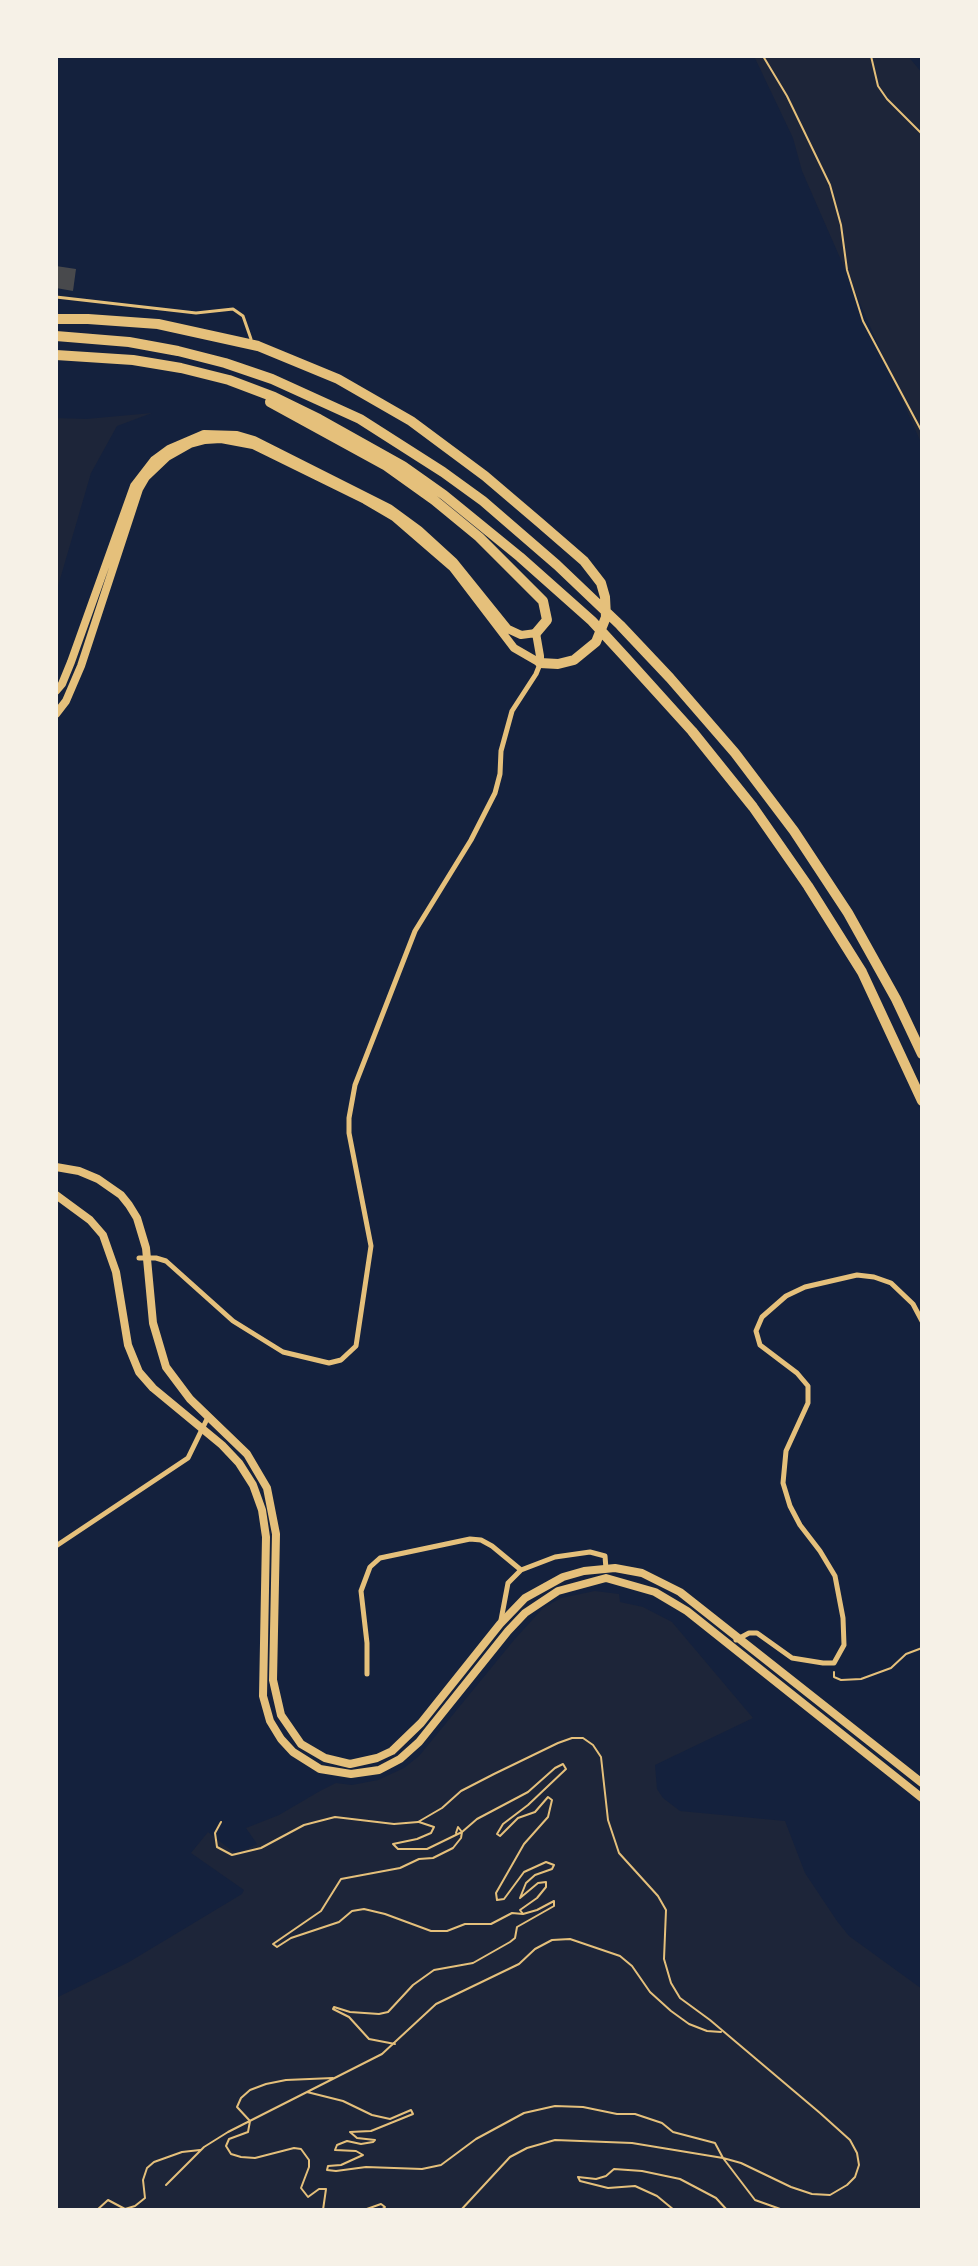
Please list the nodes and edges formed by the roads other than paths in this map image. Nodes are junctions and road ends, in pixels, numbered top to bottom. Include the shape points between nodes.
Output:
1 (56, 297) edge
2 (56, 319) edge
3 (56, 336) edge
4 (251, 339) dead end
5 (56, 355) edge
6 (229, 380) junction
7 (536, 633) junction
8 (540, 666) junction
9 (56, 691) edge
10 (56, 714) edge
11 (922, 1054) edge
12 (922, 1101) edge
13 (56, 1167) edge
14 (56, 1195) edge
15 (139, 1258) dead end
16 (922, 1321) edge
17 (208, 1417) junction
18 (201, 1428) junction
19 (56, 1546) edge
20 (606, 1568) junction
21 (521, 1570) junction
22 (606, 1578) junction
23 (500, 1624) junction
24 (738, 1638) junction
25 (730, 1646) junction
26 (367, 1674) dead end
27 (922, 1783) edge
28 (922, 1798) edge

1 - 4 lane via 196,313 231,308 240,312
2 - 8 highway via 158,324 258,346 338,379 411,421 539,522 601,583 606,617 596,642 574,660
3 - 11 highway via 178,351 317,398 443,472 520,532 620,625 711,724 794,831 873,956
5 - 6 highway via 133,360
6 - 7 highway via 385,465 458,519 541,597 547,620
6 - 12 highway via 319,419 403,466 592,621 700,740 783,847 862,972
7 - 8 main road
7 - 9 main road via 521,635 508,629 444,552 378,501 254,440 204,434 162,454 134,486
8 - 10 main road via 510,645 453,568 394,517 253,445 205,440 167,457 139,489 81,666
8 - 15 street via 512,711 495,793 415,931 355,1085 349,1133 371,1246 356,1346 329,1363 283,1352 233,1321 166,1261
13 - 17 main road via 98,1179 121,1195 137,1218 161,1356
14 - 18 main road via 103,1235 139,1372
16 - 24 street via 891,1283 857,1275 823,1281 768,1310 756,1331 760,1345 808,1386 808,1403 786,1451 783,1483 794,1516 829,1563 844,1638 834,1663 792,1658 757,1633
17 - 18 street
17 - 23 main road via 247,1454 267,1488 276,1534 273,1680 281,1715 301,1744 350,1764 392,1751
18 - 19 street via 188,1458
18 - 22 main road via 239,1463 262,1510 262,1679 270,1721 293,1752 320,1769 365,1773 400,1759 525,1613 558,1591
20 - 21 street via 605,1556 590,1552
20 - 22 street
20 - 23 main road via 548,1584
20 - 24 main road via 666,1583
21 - 23 street via 505,1591
21 - 26 street via 492,1546 470,1539 380,1558 370,1567 361,1591
22 - 25 main road via 655,1592
24 - 25 street
24 - 27 main road
25 - 28 main road

